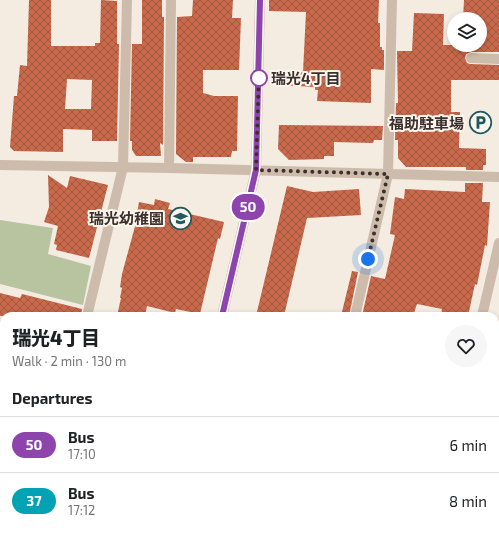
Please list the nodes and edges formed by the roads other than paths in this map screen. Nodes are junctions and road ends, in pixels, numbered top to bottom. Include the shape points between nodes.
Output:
1 (127, 0) edge
2 (171, 0) edge
3 (260, 0) edge
4 (392, 0) edge
5 (471, 58) dead end
6 (499, 59) edge
7 (0, 165) edge
8 (123, 167) junction
9 (169, 168) junction
10 (256, 170) junction
11 (388, 174) junction
12 (499, 177) edge
13 (499, 243) edge
14 (88, 312) edge
15 (223, 312) edge
16 (356, 312) edge
17 (483, 312) edge

1 - 8 street
2 - 9 street
3 - 10 street
4 - 11 street
5 - 6 street
7 - 8 street
8 - 9 street
8 - 14 street
9 - 10 street
10 - 11 street
10 - 15 street
11 - 12 street
11 - 16 street
13 - 17 street

